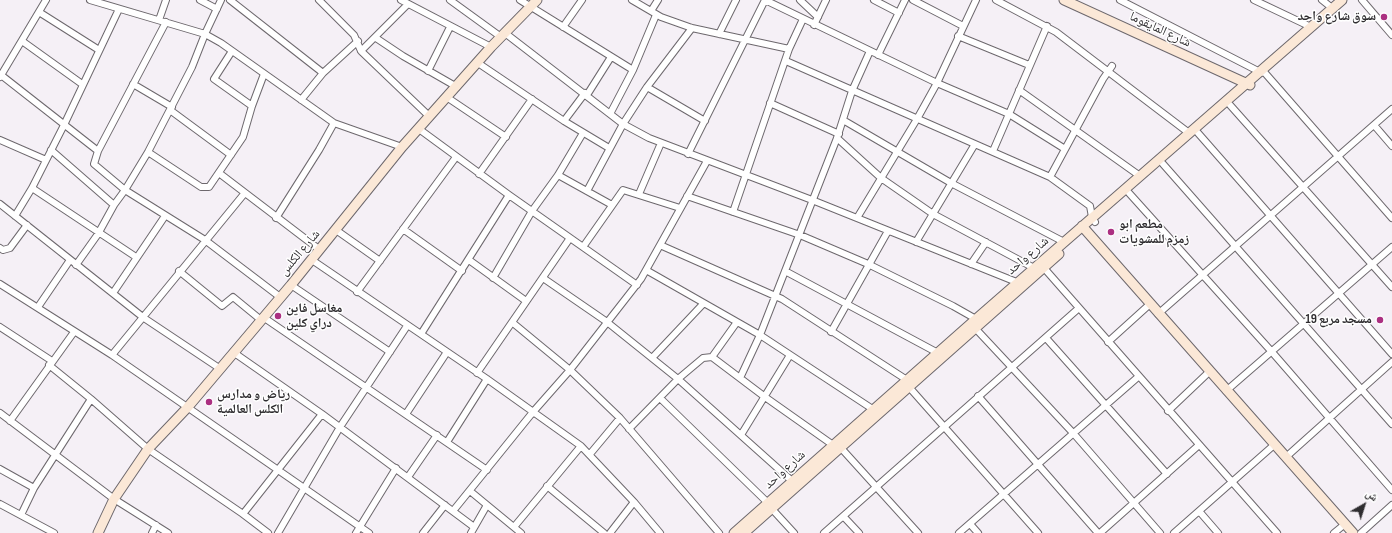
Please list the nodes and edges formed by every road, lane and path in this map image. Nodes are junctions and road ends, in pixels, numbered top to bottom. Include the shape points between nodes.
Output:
1 (46, 0) edge
2 (90, 0) edge
3 (166, 0) edge
4 (200, 0) edge
5 (221, 0) edge
6 (230, 0) edge
7 (319, 0) edge
8 (401, 0) edge
9 (450, 0) edge
10 (520, 0) edge
11 (582, 0) edge
12 (632, 0) edge
13 (658, 0) edge
14 (736, 0) edge
15 (800, 0) edge
16 (826, 0) edge
17 (874, 0) edge
18 (905, 0) edge
19 (913, 0) edge
20 (976, 0) edge
21 (996, 0) edge
22 (1064, 0) edge
23 (1120, 0) edge
24 (1254, 0) edge
25 (1322, 0) edge
26 (1342, 0) edge
27 (1349, 0) edge
28 (1362, 0) edge
29 (408, 4) junction
30 (534, 4) edge
31 (807, 7) junction
32 (1332, 8) junction
33 (119, 9) junction
34 (217, 9) junction
35 (39, 12) junction
36 (653, 13) junction
37 (899, 13) junction
38 (818, 17) junction
39 (801, 19) junction
40 (159, 20) junction
41 (166, 22) junction
42 (814, 25) junction
43 (450, 26) junction
44 (963, 26) junction
45 (1047, 26) junction
46 (563, 27) junction
47 (1311, 27) junction
48 (692, 28) junction
49 (205, 34) junction
50 (719, 34) junction
51 (503, 35) junction
52 (1392, 35) edge
53 (958, 36) junction
54 (376, 38) junction
55 (745, 39) junction
56 (22, 41) junction
57 (358, 42) junction
58 (491, 47) junction
59 (789, 49) junction
60 (99, 50) junction
61 (232, 51) junction
62 (361, 51) junction
63 (870, 51) junction
64 (878, 54) junction
65 (611, 57) junction
66 (786, 61) junction
67 (478, 63) junction
68 (1029, 65) junction
69 (1112, 66) dead end
70 (633, 70) junction
71 (428, 71) junction
72 (2, 72) edge
73 (1107, 72) junction
74 (323, 73) junction
75 (1263, 73) junction
76 (264, 74) junction
77 (937, 83) junction
78 (82, 84) junction
79 (133, 84) junction
80 (1248, 85) junction
81 (457, 87) junction
82 (647, 87) junction
83 (1019, 90) junction
84 (852, 91) junction
85 (586, 94) junction
86 (448, 98) junction
87 (532, 99) junction
88 (301, 100) junction
89 (770, 103) junction
90 (1230, 105) junction
91 (252, 106) junction
92 (171, 109) junction
93 (1392, 109) edge
94 (610, 114) junction
95 (1009, 114) junction
96 (430, 117) junction
97 (917, 119) junction
98 (843, 120) junction
99 (564, 121) junction
100 (705, 121) junction
101 (334, 123) junction
102 (623, 124) junction
103 (64, 125) junction
104 (1374, 125) junction
105 (419, 129) junction
106 (1076, 129) junction
107 (583, 133) junction
108 (1194, 133) junction
109 (506, 136) junction
110 (838, 136) junction
111 (0, 140) edge
112 (661, 143) junction
113 (975, 144) junction
114 (1392, 146) edge
115 (402, 147) junction
116 (609, 148) junction
117 (1065, 149) junction
118 (51, 150) junction
119 (98, 151) junction
120 (993, 151) junction
121 (148, 152) junction
122 (896, 153) junction
123 (688, 154) junction
124 (231, 155) junction
125 (1338, 156) junction
126 (456, 157) junction
127 (46, 160) junction
128 (707, 161) junction
129 (1162, 164) junction
130 (218, 173) junction
131 (479, 174) junction
132 (558, 174) junction
133 (746, 176) junction
134 (1140, 176) junction
135 (1050, 177) junction
136 (881, 178) junction
137 (951, 183) junction
138 (1303, 187) junction
139 (32, 188) junction
140 (126, 190) junction
141 (587, 191) junction
142 (1129, 193) junction
143 (244, 194) junction
144 (639, 194) junction
145 (509, 195) junction
146 (687, 196) junction
147 (812, 200) junction
148 (0, 204) edge
149 (114, 205) junction
150 (612, 205) junction
151 (680, 208) junction
152 (532, 211) junction
153 (733, 212) junction
154 (933, 214) junction
155 (15, 216) junction
156 (165, 216) junction
157 (1271, 216) junction
158 (276, 218) junction
159 (857, 218) junction
160 (1392, 218) edge
161 (1093, 220) junction
162 (26, 225) junction
163 (1084, 228) junction
164 (403, 229) junction
165 (336, 230) junction
166 (888, 231) junction
167 (98, 234) junction
168 (800, 235) junction
169 (570, 238) junction
170 (205, 240) junction
171 (916, 242) junction
172 (986, 242) junction
173 (1064, 242) junction
174 (660, 245) junction
175 (583, 247) junction
176 (1236, 247) junction
177 (1392, 247) edge
178 (0, 248) edge
179 (320, 250) junction
180 (136, 257) junction
181 (70, 260) junction
182 (312, 260) junction
183 (469, 260) junction
184 (380, 261) junction
185 (868, 264) junction
186 (971, 264) junction
187 (76, 265) junction
188 (1372, 265) junction
189 (1034, 268) junction
190 (1044, 268) junction
191 (646, 270) junction
192 (179, 271) junction
193 (462, 271) junction
194 (785, 271) junction
195 (1203, 276) junction
196 (493, 278) junction
197 (543, 278) junction
198 (0, 284) edge
199 (1020, 284) junction
200 (291, 285) junction
201 (637, 285) junction
202 (1392, 287) edge
203 (357, 292) junction
204 (113, 293) junction
205 (1340, 293) junction
206 (775, 296) junction
207 (280, 297) junction
208 (526, 301) junction
209 (703, 304) junction
210 (846, 304) junction
211 (1150, 304) junction
212 (38, 307) junction
213 (1079, 308) junction
214 (1158, 314) junction
215 (144, 318) junction
216 (262, 319) junction
217 (607, 322) junction
218 (737, 322) junction
219 (513, 323) junction
220 (975, 323) junction
221 (1304, 324) junction
222 (407, 326) junction
223 (0, 327) edge
224 (74, 332) junction
225 (831, 332) junction
226 (421, 334) junction
227 (760, 335) junction
228 (1046, 338) junction
229 (1108, 342) junction
230 (233, 352) junction
231 (390, 352) junction
232 (447, 352) junction
233 (1272, 352) junction
234 (938, 353) junction
235 (1392, 354) edge
236 (112, 355) junction
237 (790, 355) junction
238 (712, 357) junction
239 (652, 358) junction
240 (1392, 362) edge
241 (51, 363) junction
242 (219, 368) junction
243 (1012, 368) junction
244 (570, 370) junction
245 (1209, 372) junction
246 (477, 373) junction
247 (1138, 377) junction
248 (740, 378) junction
249 (487, 379) junction
250 (678, 379) junction
251 (908, 384) junction
252 (367, 388) junction
253 (1362, 389) junction
254 (1226, 391) junction
255 (978, 396) junction
256 (765, 397) junction
257 (91, 399) junction
258 (660, 399) junction
259 (1105, 406) junction
260 (187, 408) junction
261 (874, 410) junction
262 (1168, 411) junction
263 (533, 412) junction
264 (0, 413) edge
265 (322, 414) junction
266 (406, 414) junction
267 (620, 418) junction
268 (1330, 418) junction
269 (10, 421) junction
270 (1392, 424) edge
271 (340, 427) junction
272 (945, 427) junction
273 (629, 429) junction
274 (1074, 434) junction
275 (437, 435) junction
276 (741, 435) junction
277 (447, 442) junction
278 (841, 442) junction
279 (1199, 445) junction
280 (1274, 445) junction
281 (581, 446) junction
282 (148, 449) junction
283 (590, 454) junction
284 (56, 455) junction
285 (1286, 457) junction
286 (1038, 465) junction
287 (396, 468) junction
288 (0, 469) edge
289 (278, 470) junction
290 (487, 470) junction
291 (1167, 474) junction
292 (408, 477) junction
293 (792, 481) junction
294 (1232, 482) junction
295 (547, 486) junction
296 (34, 488) junction
297 (877, 488) junction
298 (304, 489) junction
299 (1392, 490) edge
300 (470, 491) junction
301 (1005, 494) junction
302 (114, 499) junction
303 (634, 502) junction
304 (1134, 503) junction
305 (0, 504) edge
306 (445, 505) junction
307 (487, 505) junction
308 (1392, 505) edge
309 (770, 506) junction
310 (453, 510) junction
311 (1199, 511) junction
312 (243, 514) junction
313 (20, 515) junction
314 (844, 517) junction
315 (970, 524) junction
316 (1345, 524) junction
317 (156, 525) junction
318 (474, 526) junction
319 (514, 527) junction
320 (361, 528) junction
321 (54, 533) edge
322 (98, 533) edge
323 (152, 533) edge
324 (168, 533) edge
325 (268, 533) edge
326 (278, 533) edge
327 (356, 533) edge
328 (369, 533) edge
329 (423, 533) edge
330 (471, 533) edge
331 (521, 533) edge
332 (604, 533) edge
333 (610, 533) edge
334 (660, 533) edge
335 (719, 533) edge
336 (734, 533) edge
337 (744, 533) edge
338 (794, 533) edge
339 (824, 533) edge
340 (859, 533) edge
341 (918, 533) edge
342 (959, 533) edge
343 (978, 533) edge
344 (1038, 533) edge
345 (1099, 533) edge
346 (1160, 533) edge
347 (1174, 533) edge
348 (1218, 533) edge
349 (1277, 533) edge
350 (1334, 533) edge
351 (1353, 533) edge
352 (1361, 533) edge

1 - 35 street
2 - 33 street
3 - 40 street
4 - 34 street
5 - 34 street
6 - 74 street
7 - 57 street
8 - 29 street
9 - 51 street
10 - 30 street
11 - 46 street
12 - 36 street
13 - 36 street
14 - 50 street
15 - 31 street
16 - 38 street
17 - 37 street
18 - 37 street
19 - 44 street
20 - 44 street
21 - 45 street
22 - 80 street, شارع المايقوما
23 - 75 street
24 - 47 street
25 - 32 street
26 - 32 street, شارع واحد
27 - 75 street, شارع واحد
28 - 52 street
29 - 43 street
29 - 54 street
30 - 46 street
30 - 51 street, شارع الكلس
31 - 38 street
31 - 39 street
32 - 47 street, شارع واحد
33 - 40 street
33 - 60 street
34 - 49 street
35 - 56 street
35 - 60 street
36 - 48 street
36 - 70 street
37 - 64 street
38 - 42 street
39 - 42 street
39 - 55 street via 765,0
39 - 59 street
40 - 41 street
41 - 49 street
41 - 79 street
42 - 63 street
43 - 58 street
43 - 71 street
44 - 53 street
45 - 68 street
45 - 73 street
46 - 65 street
47 - 75 street, شارع واحد
48 - 50 street
48 - 82 street
49 - 61 street
49 - 92 street
50 - 55 street
51 - 58 street, شارع الكلس
51 - 85 street
53 - 68 street
53 - 77 street
54 - 62 street
54 - 71 street
55 - 59 street
55 - 100 street
56 - 72 street
56 - 78 street
57 - 62 street
57 - 74 street
58 - 67 street, شارع الكلس
59 - 66 street
60 - 78 street
61 - 76 street
61 - 91 street via 214,79
62 - 96 street
63 - 64 street
63 - 84 street
64 - 77 street
65 - 70 street
65 - 85 street
66 - 84 street
66 - 89 street
67 - 81 street, شارع الكلس
67 - 87 street
68 - 83 street
69 - 73 street
70 - 94 street
71 - 81 street
72 - 103 street
73 - 106 street
73 - 108 street
74 - 88 street
75 - 80 street, شارع واحد
75 - 125 street
76 - 88 street
76 - 91 street
77 - 95 street
77 - 97 street
78 - 103 street
79 - 92 street
79 - 119 street
80 - 90 street, شارع واحد
80 - 108 street, شارع واحد
81 - 86 street, شارع الكلس
82 - 100 street
82 - 102 street
83 - 95 street
83 - 106 street
84 - 97 street
84 - 98 street
85 - 94 street
85 - 99 street
86 - 96 street, شارع الكلس
86 - 109 street
87 - 99 street
87 - 109 street
88 - 101 street
89 - 110 street
89 - 133 street
90 - 108 street, شارع واحد
90 - 138 street
91 - 124 street via 243,137
92 - 121 street
92 - 124 street
93 - 104 street
94 - 102 street
95 - 117 street
95 - 120 street
96 - 105 street, شارع الكلس
97 - 113 street
97 - 122 street
98 - 110 street
98 - 122 street
99 - 107 street
100 - 123 street
101 - 115 street
101 - 158 street
102 - 112 street
102 - 116 street
103 - 118 street
103 - 119 street
104 - 114 street
104 - 125 street
105 - 115 street, شارع الكلس
105 - 126 street
106 - 117 street
106 - 134 street
107 - 116 street
107 - 132 street
108 - 129 street, شارع واحد
108 - 134 street, شارع واحد
108 - 157 street
109 - 131 street
110 - 136 street
110 - 147 street
111 - 127 street
112 - 123 street
112 - 144 street
113 - 120 street
113 - 137 street
115 - 165 street, شارع الكلس
116 - 141 street
117 - 135 street
118 - 127 street
118 - 149 street
119 - 140 street via 94,164
120 - 135 street
121 - 130 street via 204,188 209,187
121 - 140 street
122 - 136 street
122 - 137 street
123 - 128 street
124 - 130 street
125 - 138 street
125 - 160 street
126 - 131 street
126 - 164 street
127 - 139 street
128 - 133 street
128 - 146 street
129 - 142 street, شارع واحد
129 - 176 street
130 - 143 street
131 - 145 street
132 - 141 street
132 - 152 street
133 - 147 street
133 - 153 street
134 - 161 street, شارع واحد
135 - 161 street via 1090,206
136 - 154 street
136 - 159 street
137 - 154 street
137 - 173 street
138 - 157 street
138 - 188 street
139 - 155 street
139 - 167 street
140 - 149 street
140 - 156 street
141 - 150 street
142 - 161 street, شارع واحد
142 - 195 street
143 - 158 street
143 - 170 street
144 - 150 street via 623,190
144 - 151 street
145 - 152 street
145 - 183 street
146 - 151 street
146 - 153 street
147 - 159 street
147 - 168 street
148 - 155 street
149 - 167 street
150 - 175 street
151 - 174 street
152 - 169 street
152 - 196 street
153 - 168 street
154 - 171 street
154 - 172 street
155 - 162 street
156 - 170 street
156 - 180 street
157 - 176 street
157 - 205 street
158 - 179 street
159 - 166 street
161 - 163 street, شارع واحد
162 - 178 street via 10,248
162 - 181 street
163 - 173 street, شارع واحد
163 - 190 street, شارع واحد
163 - 211 street
164 - 184 street
164 - 193 street
165 - 179 street, شارع الكلس
165 - 184 street
166 - 171 street
166 - 185 street
167 - 180 street
167 - 187 street
168 - 185 street
168 - 194 street
169 - 175 street
169 - 197 street
170 - 192 street
170 - 207 street
171 - 186 street
172 - 186 street
172 - 189 street
173 - 189 street, شارع واحد
174 - 191 street
174 - 206 street
175 - 201 street
176 - 195 street
176 - 221 street
177 - 188 street
179 - 182 street, شارع الكلس
180 - 204 street
181 - 187 street
181 - 212 street
182 - 200 street, شارع الكلس
182 - 203 street
183 - 193 street
183 - 196 street
184 - 203 street
185 - 210 street
185 - 220 street via 953,306
186 - 199 street
187 - 204 street
188 - 202 street
188 - 205 street
189 - 199 street, شارع واحد
190 - 199 street, شارع واحد
190 - 213 street
191 - 201 street
191 - 209 street
192 - 215 street
192 - 216 street via 222,306 233,297
193 - 226 street
194 - 206 street
194 - 210 street
195 - 214 street
195 - 233 street
196 - 208 street
197 - 208 street
197 - 217 street
198 - 212 street
199 - 220 street, شارع واحد
200 - 207 street, شارع الكلس
200 - 231 street
201 - 217 street
203 - 222 street
204 - 215 street
205 - 221 street
205 - 235 street
206 - 225 street
206 - 227 street
207 - 216 street, شارع الكلس
208 - 219 street
209 - 218 street
209 - 239 street
210 - 225 street
210 - 234 street
211 - 214 street
211 - 229 street
212 - 224 street
213 - 228 street
213 - 229 street
214 - 245 street
215 - 236 street
215 - 242 street
216 - 230 street, شارع الكلس
216 - 252 street
217 - 239 street
217 - 244 street
218 - 227 street
218 - 238 street
219 - 244 street
219 - 246 street
220 - 234 street, شارع واحد
220 - 243 street
220 - 251 street, شارع واحد
221 - 233 street
221 - 253 street
222 - 226 street
222 - 231 street
223 - 241 street
224 - 236 street
224 - 241 street
225 - 251 street
226 - 232 street
227 - 237 street
227 - 248 street
228 - 243 street
228 - 259 street
229 - 247 street
230 - 242 street, شارع الكلس
230 - 265 street
231 - 252 street
232 - 246 street
232 - 266 street
233 - 254 street
233 - 268 street
234 - 251 street, شارع واحد
236 - 260 street
237 - 256 street
237 - 261 street
238 - 248 street
238 - 250 street via 703,358
239 - 250 street
240 - 253 street
241 - 257 street
241 - 269 street
242 - 260 street, شارع الكلس
243 - 255 street
243 - 274 street
244 - 263 street
244 - 267 street
245 - 254 street
245 - 262 street
246 - 249 street
247 - 259 street
247 - 262 street
248 - 256 street
249 - 263 street
249 - 277 street
250 - 258 street
250 - 276 street
251 - 261 street, شارع واحد
251 - 272 street
251 - 278 street, شارع واحد
252 - 266 street
252 - 271 street
253 - 268 street
253 - 270 street
254 - 280 street
255 - 272 street
255 - 286 street
256 - 276 street
256 - 278 street
257 - 282 street
257 - 284 street
258 - 273 street
258 - 309 street
259 - 274 street
259 - 291 street
260 - 282 street, شارع الكلس
260 - 289 street
261 - 278 street, شارع واحد
262 - 279 street
263 - 281 street
263 - 290 street
264 - 269 street
265 - 271 street
265 - 289 street
266 - 275 street
267 - 273 street
267 - 283 street
268 - 285 street
268 - 299 street
269 - 284 street
271 - 287 street
271 - 298 street
272 - 297 street
272 - 301 street
273 - 335 street
274 - 286 street
274 - 304 street
275 - 277 street
275 - 292 street
276 - 293 street
277 - 290 street
278 - 293 street, شارع واحد
278 - 297 street
278 - 309 street, شارع واحد
279 - 291 street
279 - 294 street
280 - 285 street
280 - 294 street
281 - 283 street
281 - 295 street
282 - 302 street, شارع الكلس
282 - 312 street
283 - 303 street
284 - 296 street
284 - 302 street
285 - 316 street
286 - 301 street
286 - 345 street
287 - 292 street
287 - 320 street
288 - 296 street
289 - 298 street
289 - 312 street
290 - 300 street
291 - 304 street
292 - 306 street
293 - 309 street, شارع واحد
294 - 311 street
294 - 349 street
295 - 319 street
295 - 332 street
296 - 313 street
297 - 314 street
297 - 341 street
298 - 320 street
298 - 326 street
300 - 307 street
300 - 310 street
301 - 315 street
301 - 344 street
302 - 317 street
302 - 322 street, شارع الكلس
303 - 333 street
303 - 334 street
304 - 345 street
304 - 346 street
305 - 313 street
306 - 310 street
306 - 329 street
307 - 318 street
307 - 319 street
308 - 352 street
309 - 336 street, شارع واحد
309 - 337 street, شارع واحد
309 - 338 street
310 - 318 street
311 - 347 street
311 - 348 street
312 - 325 street
313 - 321 street
314 - 339 street
314 - 340 street
315 - 342 street
315 - 343 street
316 - 350 street
316 - 351 street
317 - 323 street
317 - 324 street
318 - 330 street
319 - 331 street
320 - 327 street
320 - 328 street

